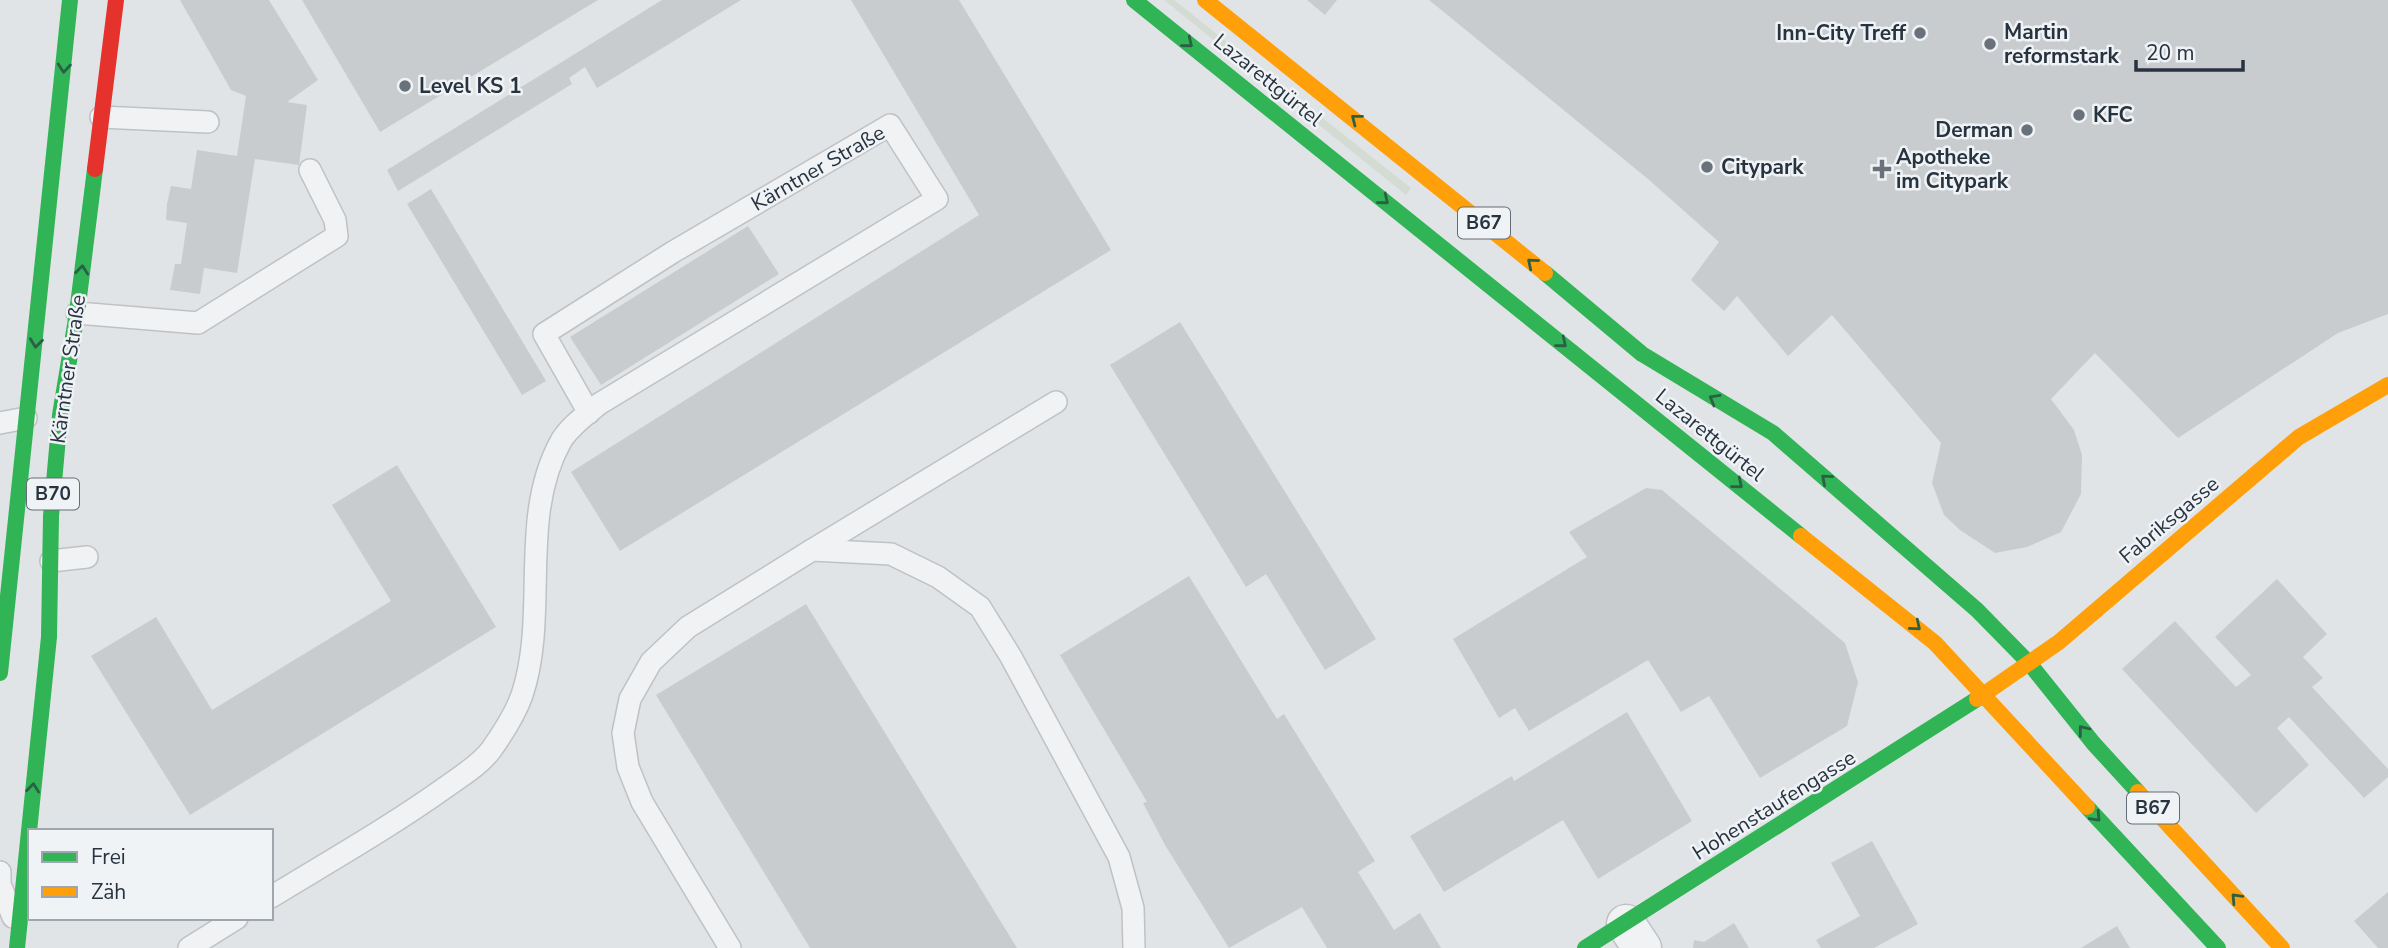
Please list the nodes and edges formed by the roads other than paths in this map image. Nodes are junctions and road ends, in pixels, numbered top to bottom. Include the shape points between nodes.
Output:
1 (70, 0) edge
2 (116, 0) edge
3 (1134, 0) edge
4 (1205, 0) edge
5 (101, 117) junction
6 (208, 122) dead end
7 (310, 170) dead end
8 (77, 313) junction
9 (2388, 384) edge
10 (1056, 402) dead end
11 (589, 413) junction
12 (26, 418) junction
13 (0, 424) edge
14 (812, 550) junction
15 (86, 556) dead end
16 (51, 561) junction
17 (2029, 663) junction
18 (0, 673) edge
19 (1983, 695) junction
20 (30, 829) edge
21 (28, 855) edge
22 (0, 872) edge
23 (273, 896) edge
24 (234, 920) edge
25 (1634, 936) edge
26 (20, 942) edge
27 (189, 948) edge
28 (730, 948) edge
29 (1134, 948) edge
30 (1586, 948) edge
31 (2218, 948) edge
32 (2282, 948) edge

1 -> 12 main road, Kärntner Straße / B70
2 - 5 main road, Kärntner Straße / B70
3 -> 19 main road, Lazarettgürtel / B67 via 1907,619
17 -> 4 main road, Lazarettgürtel / B67 via 1977,610 1773,433 1642,354
5 - 6 lane
8 -> 5 main road, Kärntner Straße / B70
7 - 8 lane via 335,220 337,236 198,323
8 - 16 main road, Kärntner Straße / B70 via 60,415
9 - 17 main road, Fabriksgasse via 2299,437
10 - 14 lane
11 - 11 lane, Kärntner Straße via 544,334 890,125 937,199
11 - 23 lane, Kärntner Straße via 562,439 548,472 525,680 515,714 489,754 426,801
12 - 13 lane
12 - 18 main road, Kärntner Straße / B70
14 - 28 lane via 688,627 650,662 630,699 623,733 628,767 642,802
14 - 29 lane via 891,554 980,607 1119,857 1133,908
15 - 16 lane
20 -> 16 main road, Kärntner Straße / B70
17 - 19 main road, Fabriksgasse
32 -> 17 main road, Lazarettgürtel / B67 via 2094,744
19 - 25 main road, Hohenstaufengasse
19 -> 31 main road, Lazarettgürtel / B67
26 -> 21 main road, Kärntner Straße / B70
22 - 26 lane
24 - 27 lane
25 - 30 main road, Hohenstaufengasse

